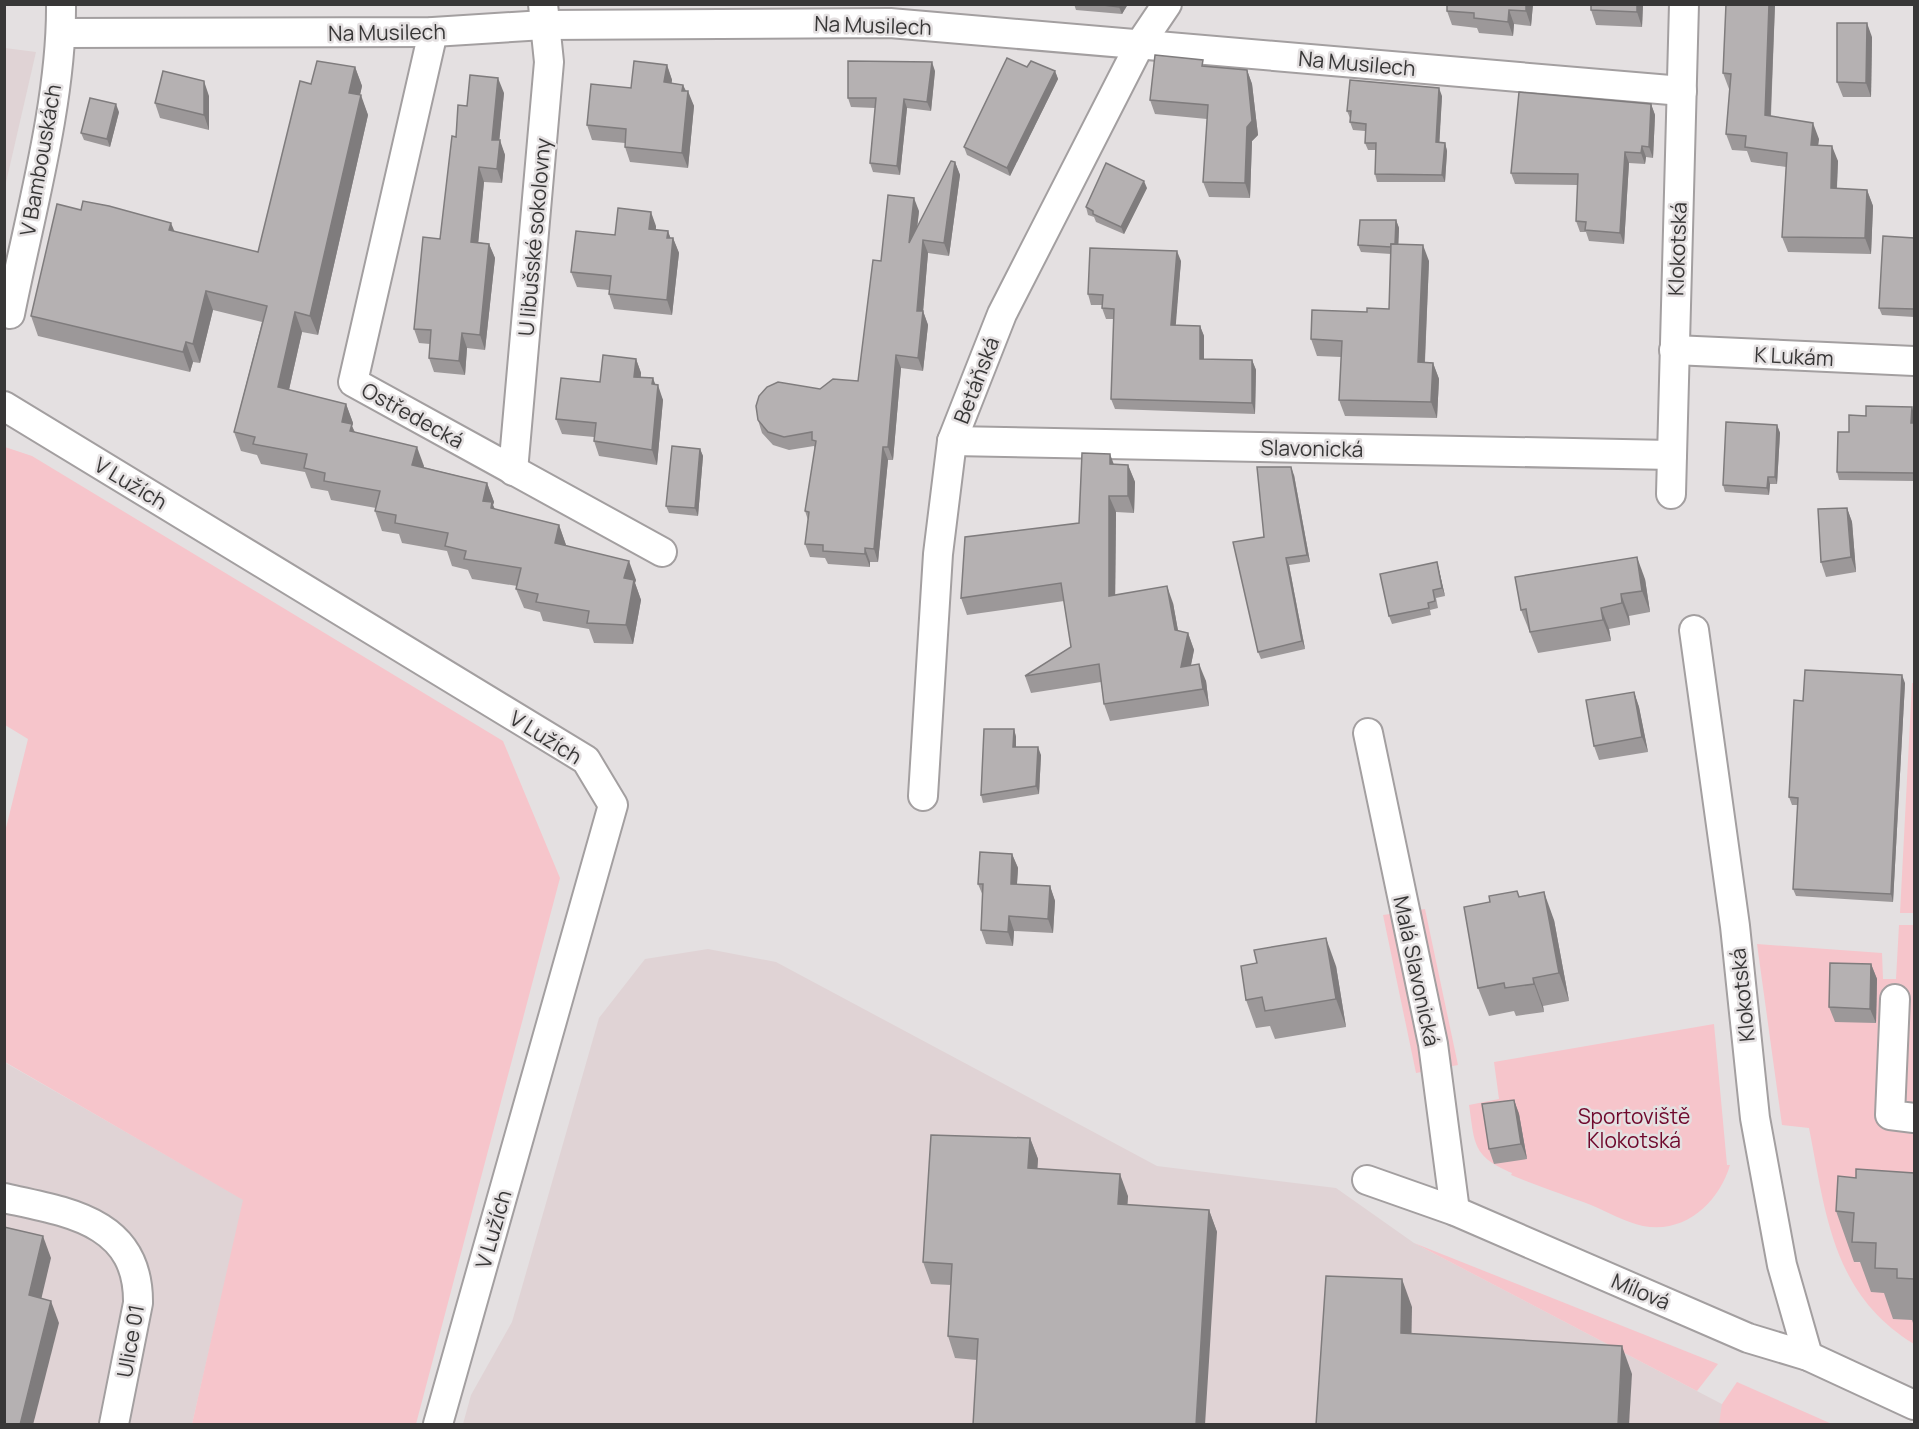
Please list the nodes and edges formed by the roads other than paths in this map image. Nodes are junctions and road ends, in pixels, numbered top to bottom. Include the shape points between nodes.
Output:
1 (61, 4) edge
2 (1167, 4) edge
3 (1684, 4) edge
4 (890, 14) edge
5 (544, 15) edge
6 (433, 32) junction
7 (61, 33) junction
8 (1140, 44) junction
9 (1682, 91) junction
10 (10, 314) dead end
11 (1674, 350) junction
12 (1914, 361) edge
13 (4, 406) edge
14 (952, 441) junction
15 (1672, 455) junction
16 (513, 471) junction
17 (1671, 494) dead end
18 (662, 552) dead end
19 (1694, 630) dead end
20 (1368, 732) dead end
21 (923, 796) dead end
22 (1895, 999) dead end
23 (1914, 1118) edge
24 (1367, 1180) dead end
25 (4, 1198) edge
26 (1455, 1211) junction
27 (1808, 1356) junction
28 (1914, 1405) edge
29 (114, 1425) edge
30 (438, 1425) edge

1 - 7 street, V Bambouskách
2 - 8 street, Betáňská
3 - 9 street, Klokotská
4 - 5 street, Na Musilech
4 - 8 street, Na Musilech
5 - 6 street, Na Musilech
5 - 16 street, U libušské sokolovny via 549,62
6 - 7 street, Na Musilech
6 - 16 street, Ostředecká via 353,382
7 - 10 street, V Bambouskách via 48,124
8 - 9 street, Na Musilech
8 - 14 street, Betáňská via 1002,314
9 - 11 street, Klokotská
11 - 12 street, K Lukám
11 - 15 street, Klokotská
13 - 30 street, V Lužích via 586,760 614,805
14 - 15 street, Slavonická
14 - 21 street, Betáňská via 938,554
15 - 17 street, Klokotská
16 - 18 street, Ostředecká
19 - 27 street, Klokotská via 1735,926 1755,1118 1782,1264
20 - 26 street, Malá Slavonická via 1433,1044
22 - 23 street via 1890,1115
24 - 26 street, Mílová
25 - 29 street, Ulice 01 via 65,1211 95,1224 125,1250 134,1267 138,1303
26 - 27 street, Mílová via 1748,1338
27 - 28 street, Mílová

